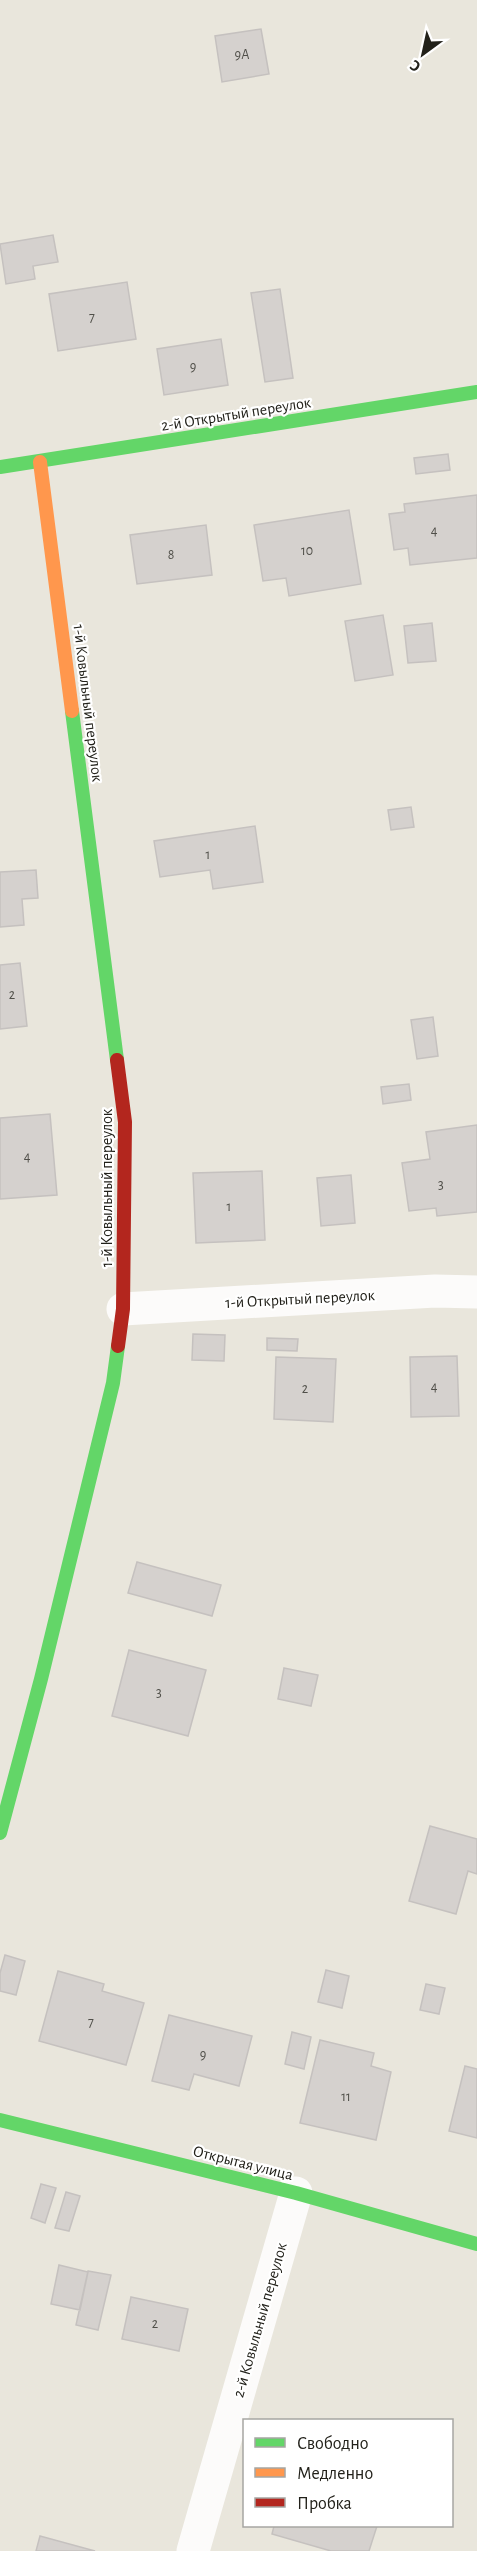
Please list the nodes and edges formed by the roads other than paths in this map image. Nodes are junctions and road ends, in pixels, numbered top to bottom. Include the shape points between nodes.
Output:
1 (477, 392) edge
2 (40, 462) junction
3 (0, 467) edge
4 (477, 1292) edge
5 (123, 1309) junction
6 (0, 1833) edge
7 (0, 2120) edge
8 (296, 2193) junction
9 (477, 2244) edge
10 (193, 2551) edge

1 - 2 street, 2-й Открытый переулок
2 - 3 street, 2-й Открытый переулок
2 - 5 street, 1-й Ковыльный переулок via 125,1122
4 - 5 street, 1-й Открытый переулок
5 - 6 street, 1-й Ковыльный переулок via 113,1383
7 - 8 street, Открытая улица
8 - 9 street, Открытая улица
8 - 10 street, 2-й Ковыльный переулок

